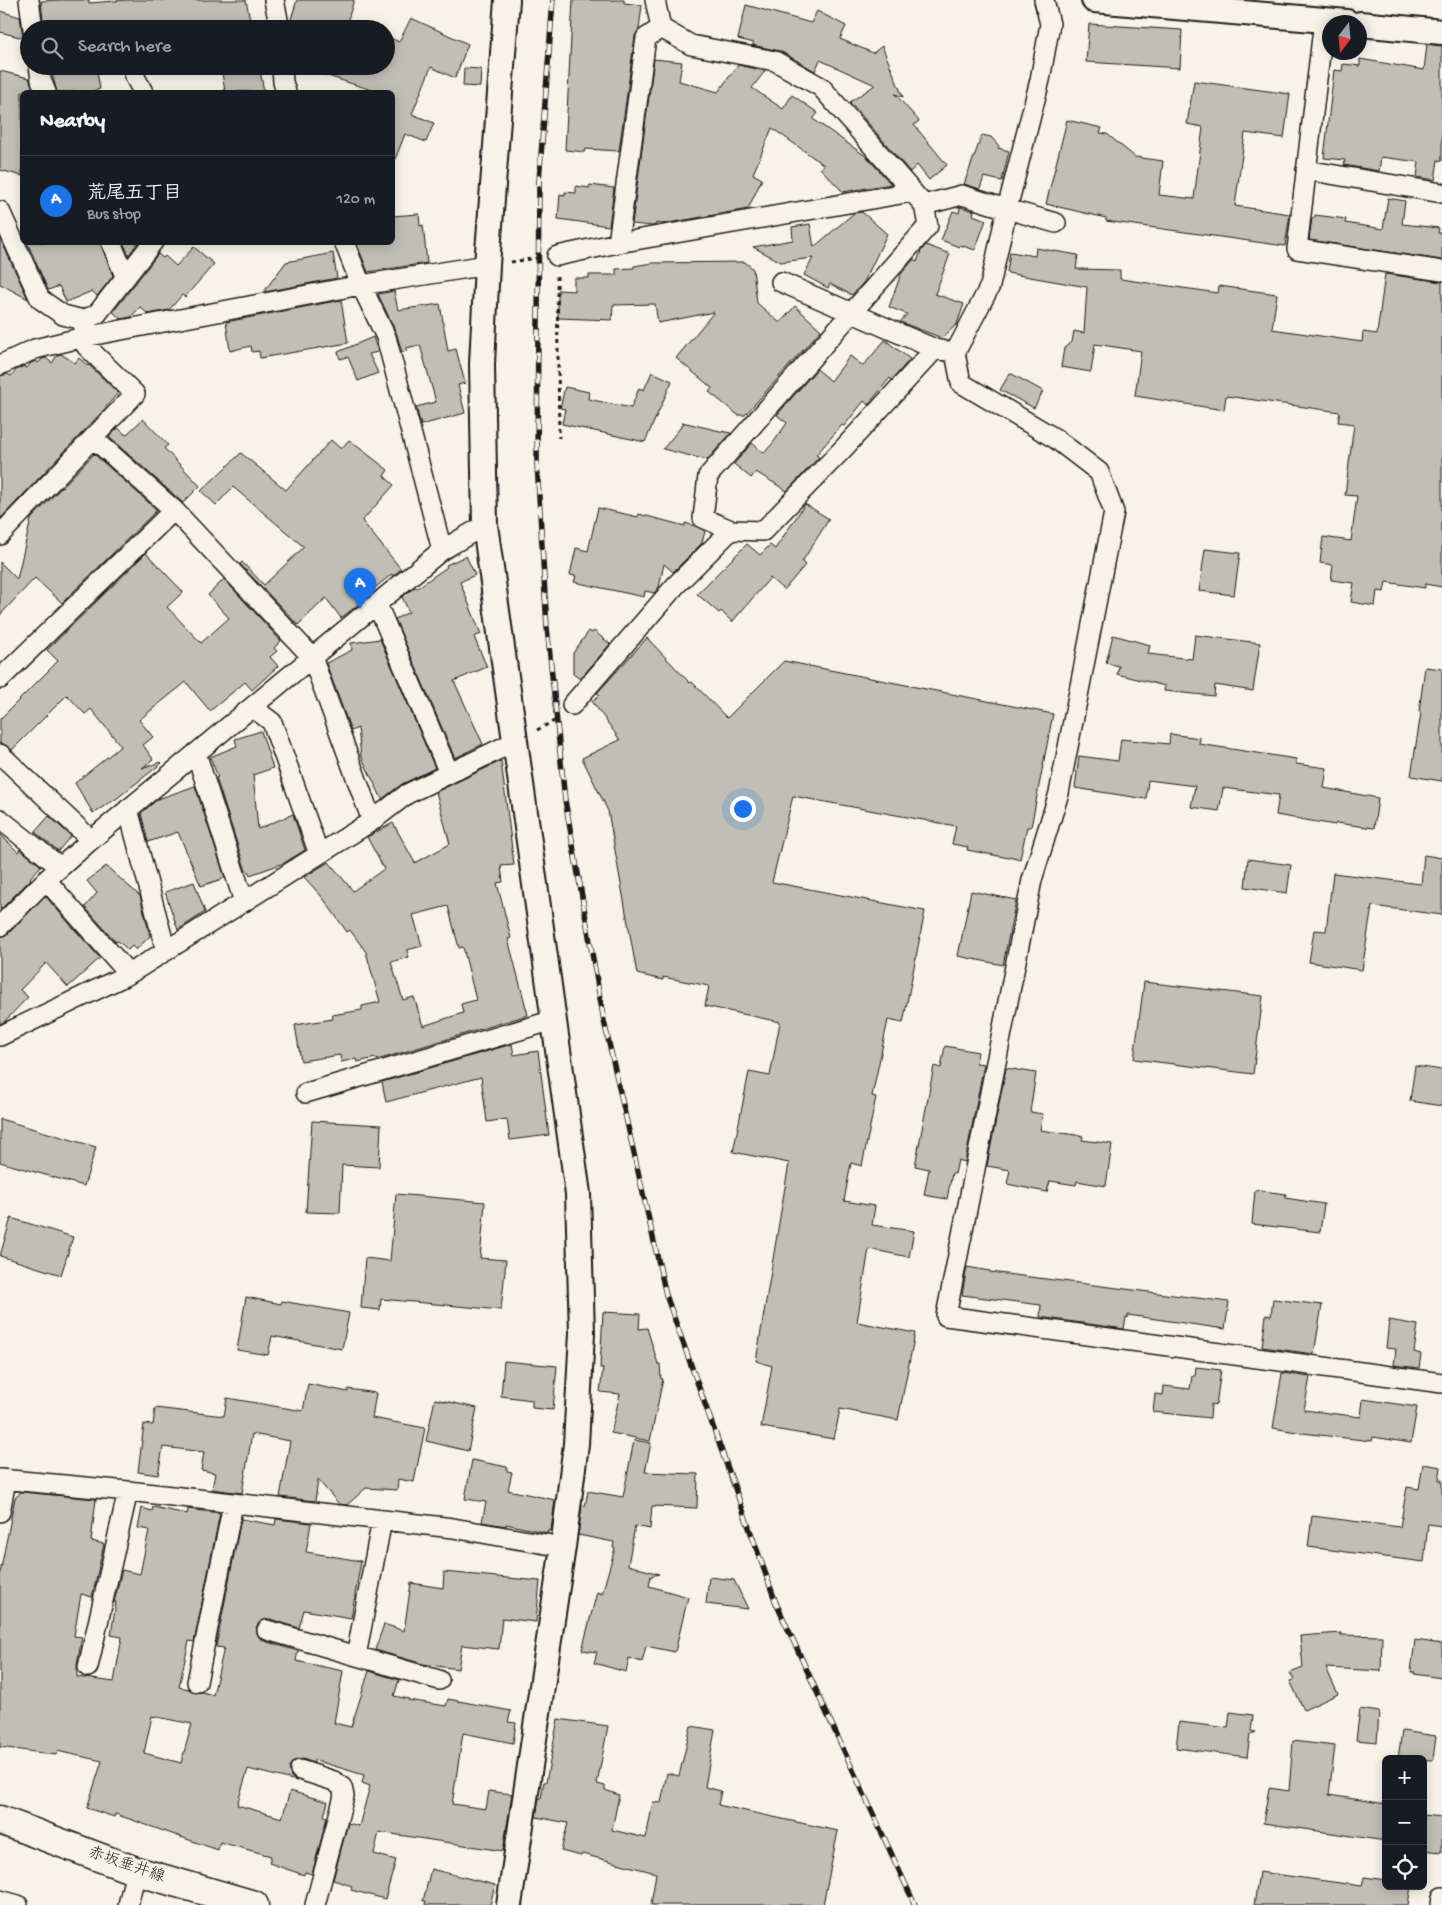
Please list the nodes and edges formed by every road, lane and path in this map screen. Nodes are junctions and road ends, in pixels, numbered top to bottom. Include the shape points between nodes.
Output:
1 (29, 0) edge
2 (274, 0) edge
3 (507, 0) edge
4 (655, 0) edge
5 (1044, 0) edge
6 (1094, 0) edge
7 (1269, 7) edge
8 (1322, 18) edge
9 (32, 20) edge
10 (278, 20) edge
11 (1367, 24) edge
12 (661, 28) junction
13 (1441, 29) edge
14 (1327, 60) edge
15 (40, 75) edge
16 (134, 75) dead end
17 (45, 90) edge
18 (142, 90) edge
19 (1306, 170) junction
20 (1442, 193) edge
21 (918, 199) junction
22 (1007, 209) junction
23 (0, 212) edge
24 (1056, 223) dead end
25 (618, 243) junction
26 (112, 245) edge
27 (151, 245) edge
28 (345, 245) edge
29 (557, 256) junction
30 (487, 265) junction
31 (1442, 271) edge
32 (125, 276) junction
33 (781, 282) dead end
34 (361, 285) junction
35 (852, 313) junction
36 (83, 328) junction
37 (935, 350) junction
38 (955, 353) junction
39 (0, 365) edge
40 (93, 438) junction
41 (559, 438) dead end
42 (174, 510) junction
43 (484, 525) junction
44 (731, 530) junction
45 (0, 535) edge
46 (442, 550) junction
47 (377, 604) junction
48 (312, 657) junction
49 (0, 679) edge
50 (572, 706) joint
51 (252, 707) junction
52 (514, 742) junction
53 (196, 753) junction
54 (0, 754) edge
55 (449, 774) junction
56 (128, 809) junction
57 (0, 819) edge
58 (372, 821) junction
59 (91, 840) junction
60 (319, 854) junction
61 (60, 867) junction
62 (46, 880) junction
63 (244, 902) junction
64 (0, 926) edge
65 (166, 951) junction
66 (129, 974) junction
67 (554, 1020) junction
68 (0, 1036) edge
69 (306, 1093) dead end
70 (1442, 1383) edge
71 (3, 1480) edge
72 (128, 1491) junction
73 (233, 1504) junction
74 (0, 1512) edge
75 (382, 1520) junction
76 (563, 1547) junction
77 (267, 1630) dead end
78 (356, 1656) junction
79 (88, 1667) dead end
80 (439, 1680) dead end
81 (197, 1682) dead end
82 (300, 1770) dead end
83 (0, 1820) edge
84 (136, 1871) junction
85 (1442, 1898) edge
86 (0, 1900) edge
87 (18, 1905) edge
88 (128, 1905) edge
89 (251, 1905) edge
90 (315, 1905) edge
91 (509, 1905) edge
92 (1441, 1905) edge

1 - 9 street
2 - 10 street
3 - 30 street
4 - 12 street
5 - 22 street via 1050,24 1047,43
6 - 7 street
7 - 8 street
11 - 13 street
12 - 21 street via 691,45 775,61 821,87
12 - 25 street via 646,38
14 - 19 street
15 - 17 street
16 - 18 street
19 - 20 street
19 - 31 street via 1297,249
21 - 22 street via 962,194
21 - 25 street
21 - 35 street via 928,226
22 - 24 street
22 - 38 street via 990,286
23 - 36 street via 40,299
25 - 29 street
26 - 32 street
27 - 32 street
28 - 34 street
29 - 30 path
29 - 41 path
30 - 34 street
30 - 43 street via 482,364
32 - 36 street
33 - 35 street
34 - 36 street
34 - 46 street via 386,337
35 - 37 street
35 - 44 street via 708,476 703,518
36 - 39 street
36 - 40 street via 86,346 135,394
37 - 38 street
37 - 44 street via 763,531
38 - 70 street via 961,383 1056,439 1099,472 1114,512 1059,793 1032,880 946,1316
40 - 42 street
40 - 45 street
42 - 48 street
42 - 49 street
43 - 46 street
43 - 52 street
44 - 50 street via 676,585
46 - 47 street
47 - 48 street
47 - 55 street
48 - 51 street
48 - 58 street
50 - 52 path via 556,721
51 - 53 street
51 - 60 street via 272,722
52 - 55 street
52 - 67 street
53 - 56 street
53 - 63 street
54 - 59 street
55 - 58 street via 407,794
56 - 59 street
56 - 65 street
57 - 61 street
58 - 60 street
59 - 61 street
60 - 63 street
61 - 62 street
62 - 64 street
62 - 66 street
63 - 65 street
65 - 66 street
66 - 68 street
67 - 69 street
67 - 76 street via 578,1194 582,1333 576,1444
71 - 72 street
71 - 74 street
72 - 73 street
72 - 79 street
73 - 75 street
73 - 81 street
75 - 76 street
75 - 78 street
76 - 91 street
77 - 78 street
78 - 80 street
82 - 90 street via 334,1781 342,1787 344,1796
83 - 84 main road, 赤坂垂井線
84 - 88 street
84 - 89 main road, 赤坂垂井線
85 - 92 street
86 - 87 street

